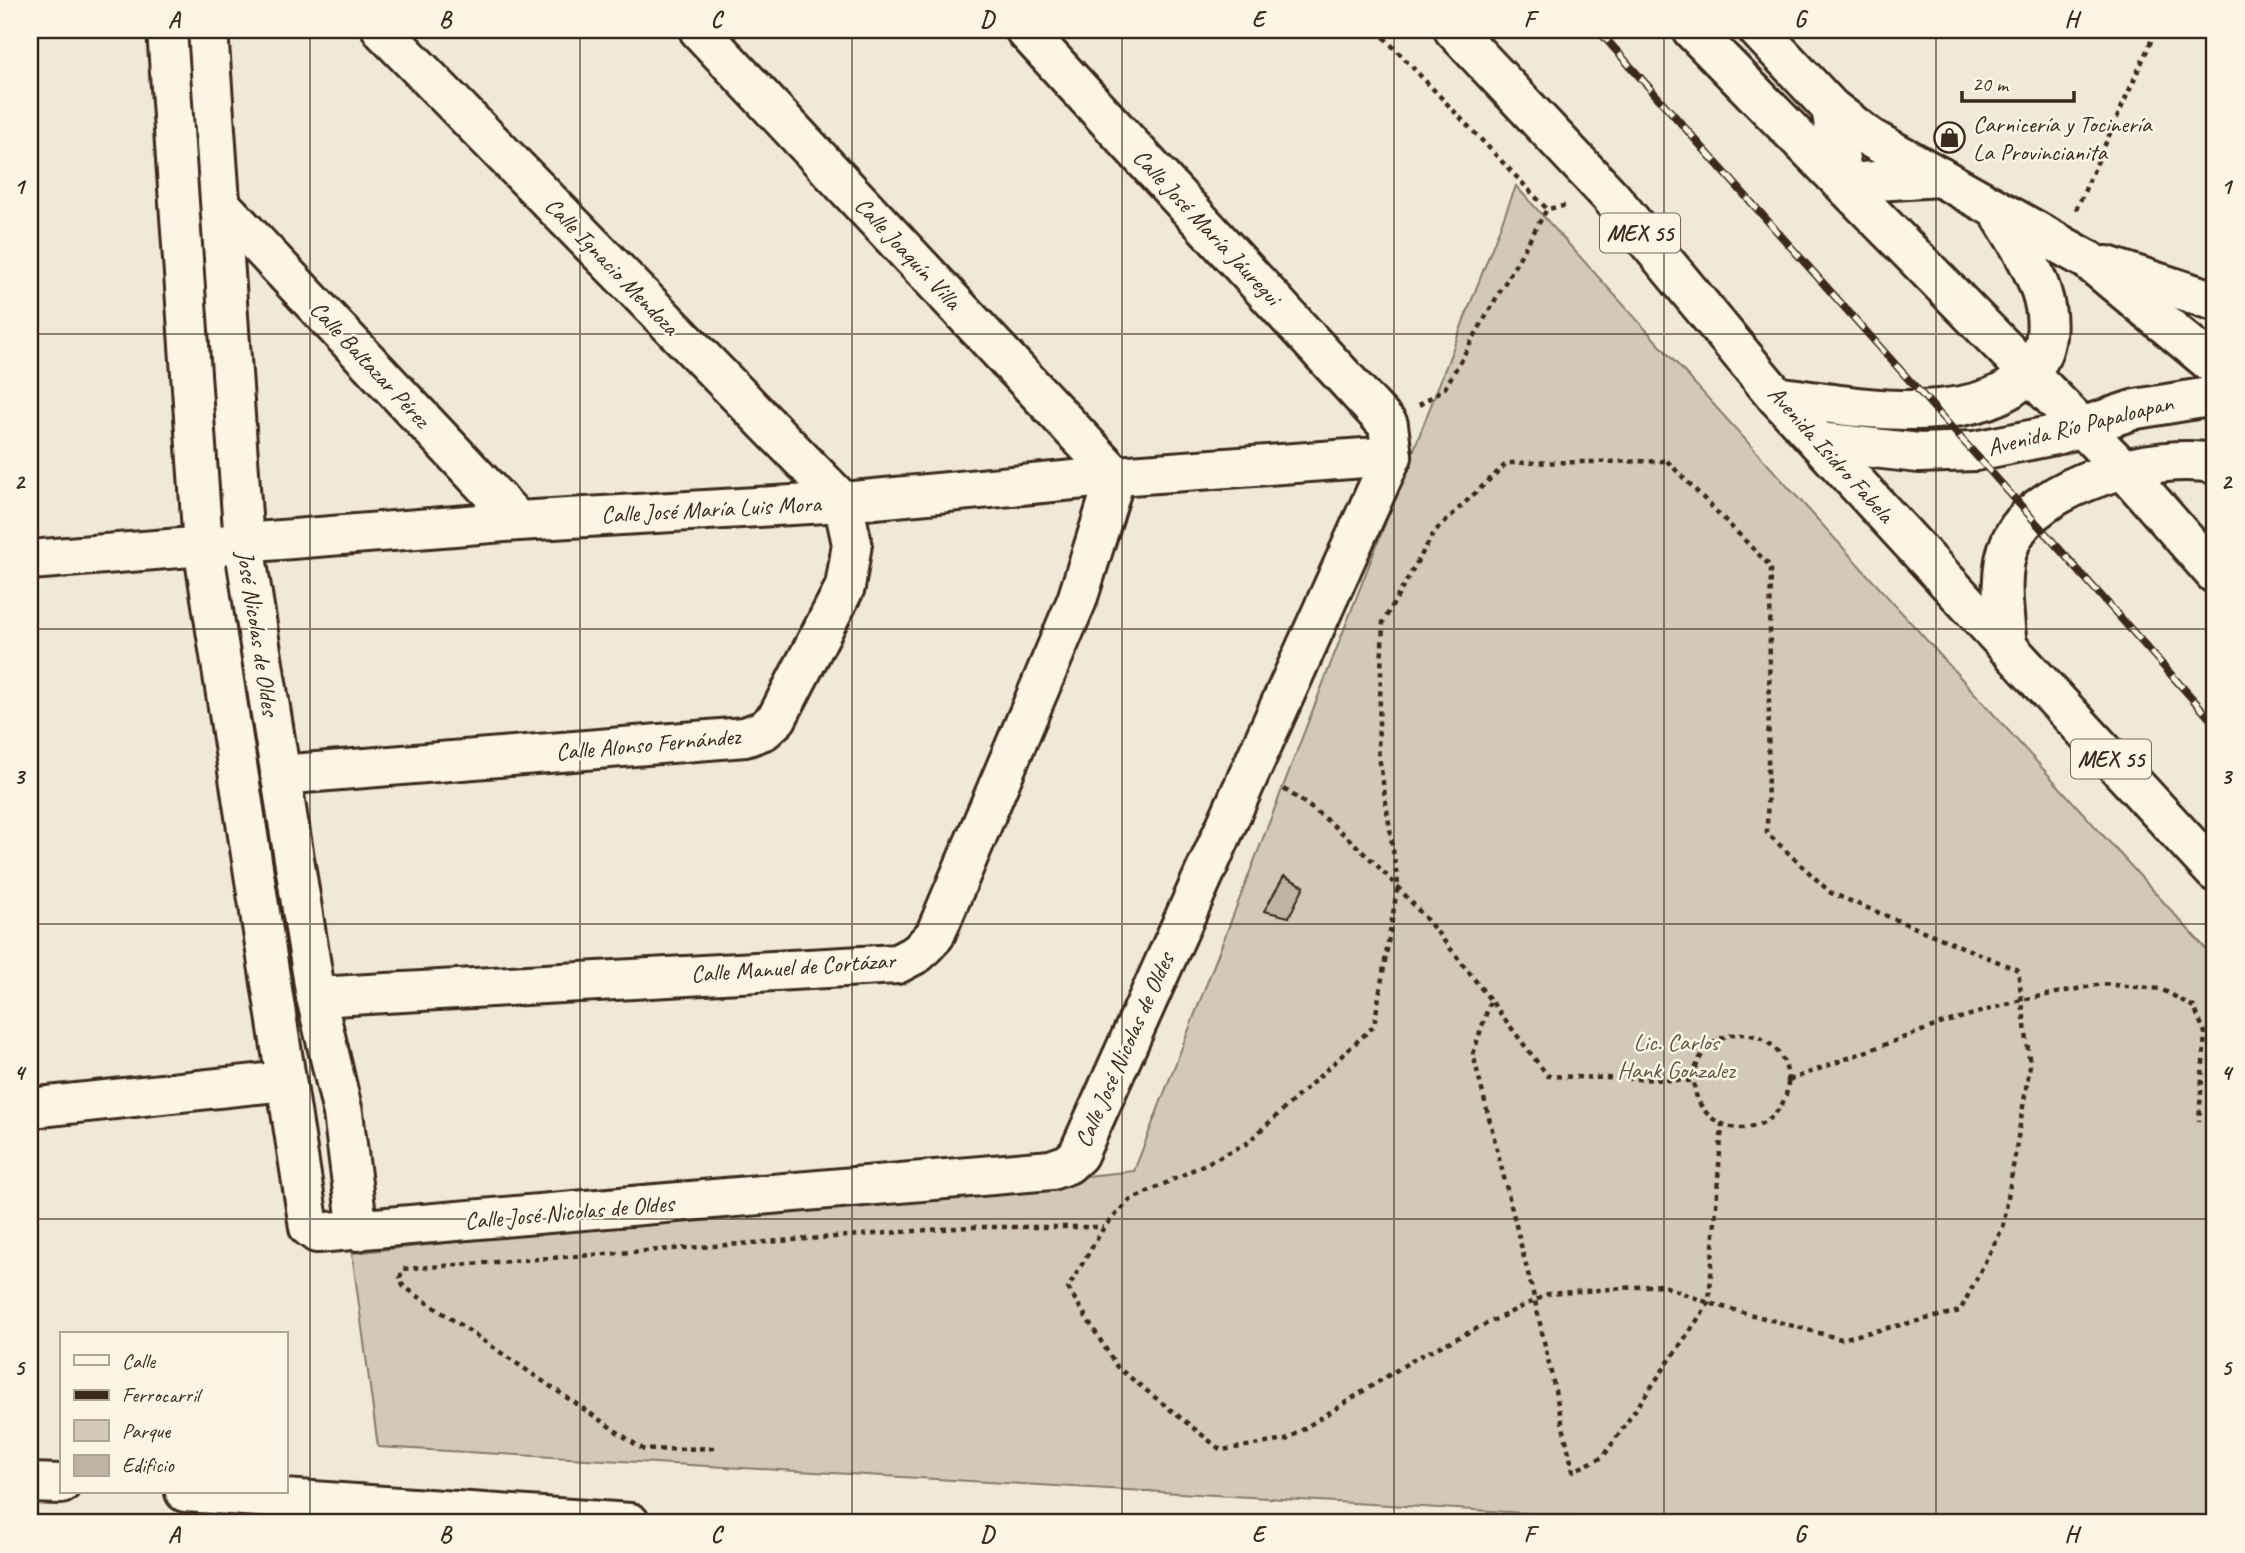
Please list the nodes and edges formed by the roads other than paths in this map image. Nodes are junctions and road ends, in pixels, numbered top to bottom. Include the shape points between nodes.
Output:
1 (167, 30) edge
2 (208, 30) edge
3 (382, 30) edge
4 (699, 30) edge
5 (1025, 30) edge
6 (1454, 30) edge
7 (1692, 30) edge
8 (1758, 30) edge
9 (1831, 108) junction
10 (1940, 177) junction
11 (1844, 183) junction
12 (222, 206) junction
13 (1998, 211) junction
14 (2073, 251) junction
15 (2215, 301) edge
16 (2215, 366) edge
17 (2029, 373) junction
18 (1776, 396) junction
19 (2215, 396) edge
20 (2081, 427) junction
21 (1390, 440) junction
22 (1819, 442) junction
23 (2215, 464) edge
24 (2125, 471) junction
25 (1116, 477) junction
26 (843, 502) junction
27 (518, 521) junction
28 (244, 544) junction
29 (203, 546) junction
30 (30, 560) edge
31 (2215, 574) edge
32 (2007, 647) junction
33 (280, 775) junction
34 (2215, 872) edge
35 (316, 997) junction
36 (285, 1081) junction
37 (30, 1108) edge
38 (309, 1227) joint
39 (358, 1231) junction
40 (30, 1483) edge
41 (60, 1485) edge
42 (214, 1494) edge
43 (630, 1523) edge

1 - 29 main road, José Nicolas de Oldes
2 - 12 main road, José Nicolas de Oldes
3 - 26 main road, Calle Ignacio Mendoza
4 - 25 main road, Calle Joaquín Villa
5 - 21 main road, Calle José María Jáuregui
6 - 18 main road, Avenida Isidro Fabela / MEX 55 via 1611,197
7 - 11 main road
8 - 9 main road
9 - 10 main road via 1870,138
9 - 11 main road
10 - 11 main road
10 - 13 main road
11 - 17 main road
12 - 27 main road, Calle Baltazar Pérez
12 - 28 main road, José Nicolas de Oldes
13 - 14 main road
13 - 17 main road via 2024,253 2045,306 2047,338
14 - 15 main road
14 - 16 main road
17 - 18 main road via 2013,389 1989,399 1938,408
17 - 20 main road
18 - 22 main road, Avenida Isidro Fabela / MEX 55
19 - 20 main road, Avenida Río Papaloapan via 2136,409
20 - 22 main road, Avenida Río Papaloapan via 2028,442 1947,453
20 - 24 main road
21 - 25 main road, Calle José María Luis Mora
21 - 39 main road, Calle José Nicolas de Oldes via 1251,768 1078,1156 1068,1164 1051,1170
22 - 32 main road, Avenida Isidro Fabela / MEX 55
23 - 24 main road via 2159,464
24 - 31 main road
24 - 32 main road via 2061,491 2019,526 2006,565
25 - 26 main road, Calle José María Luis Mora
25 - 35 main road, Calle Manuel de Cortázar via 1077,600 935,935 918,953 897,964
26 - 27 main road, Calle José María Luis Mora
26 - 33 main road, Calle Alonso Fernández via 852,544 845,587 777,718 764,730 745,737
27 - 28 main road, Calle José María Luis Mora
28 - 29 main road, Calle José María Luis Mora
28 - 33 main road, José Nicolas de Oldes
29 - 30 main road, Calle José María Luis Mora
29 - 36 main road, José Nicolas de Oldes via 273,979
32 - 34 main road, Avenida Isidro Fabela / MEX 55
33 - 35 main road, José Nicolas de Oldes
35 - 39 main road, José Nicolas de Oldes via 343,1114
36 - 37 main road
36 - 38 main road, José Nicolas de Oldes
38 - 39 main road, Calle José Nicolas de Oldes via 317,1233
40 - 41 main road
42 - 43 main road

